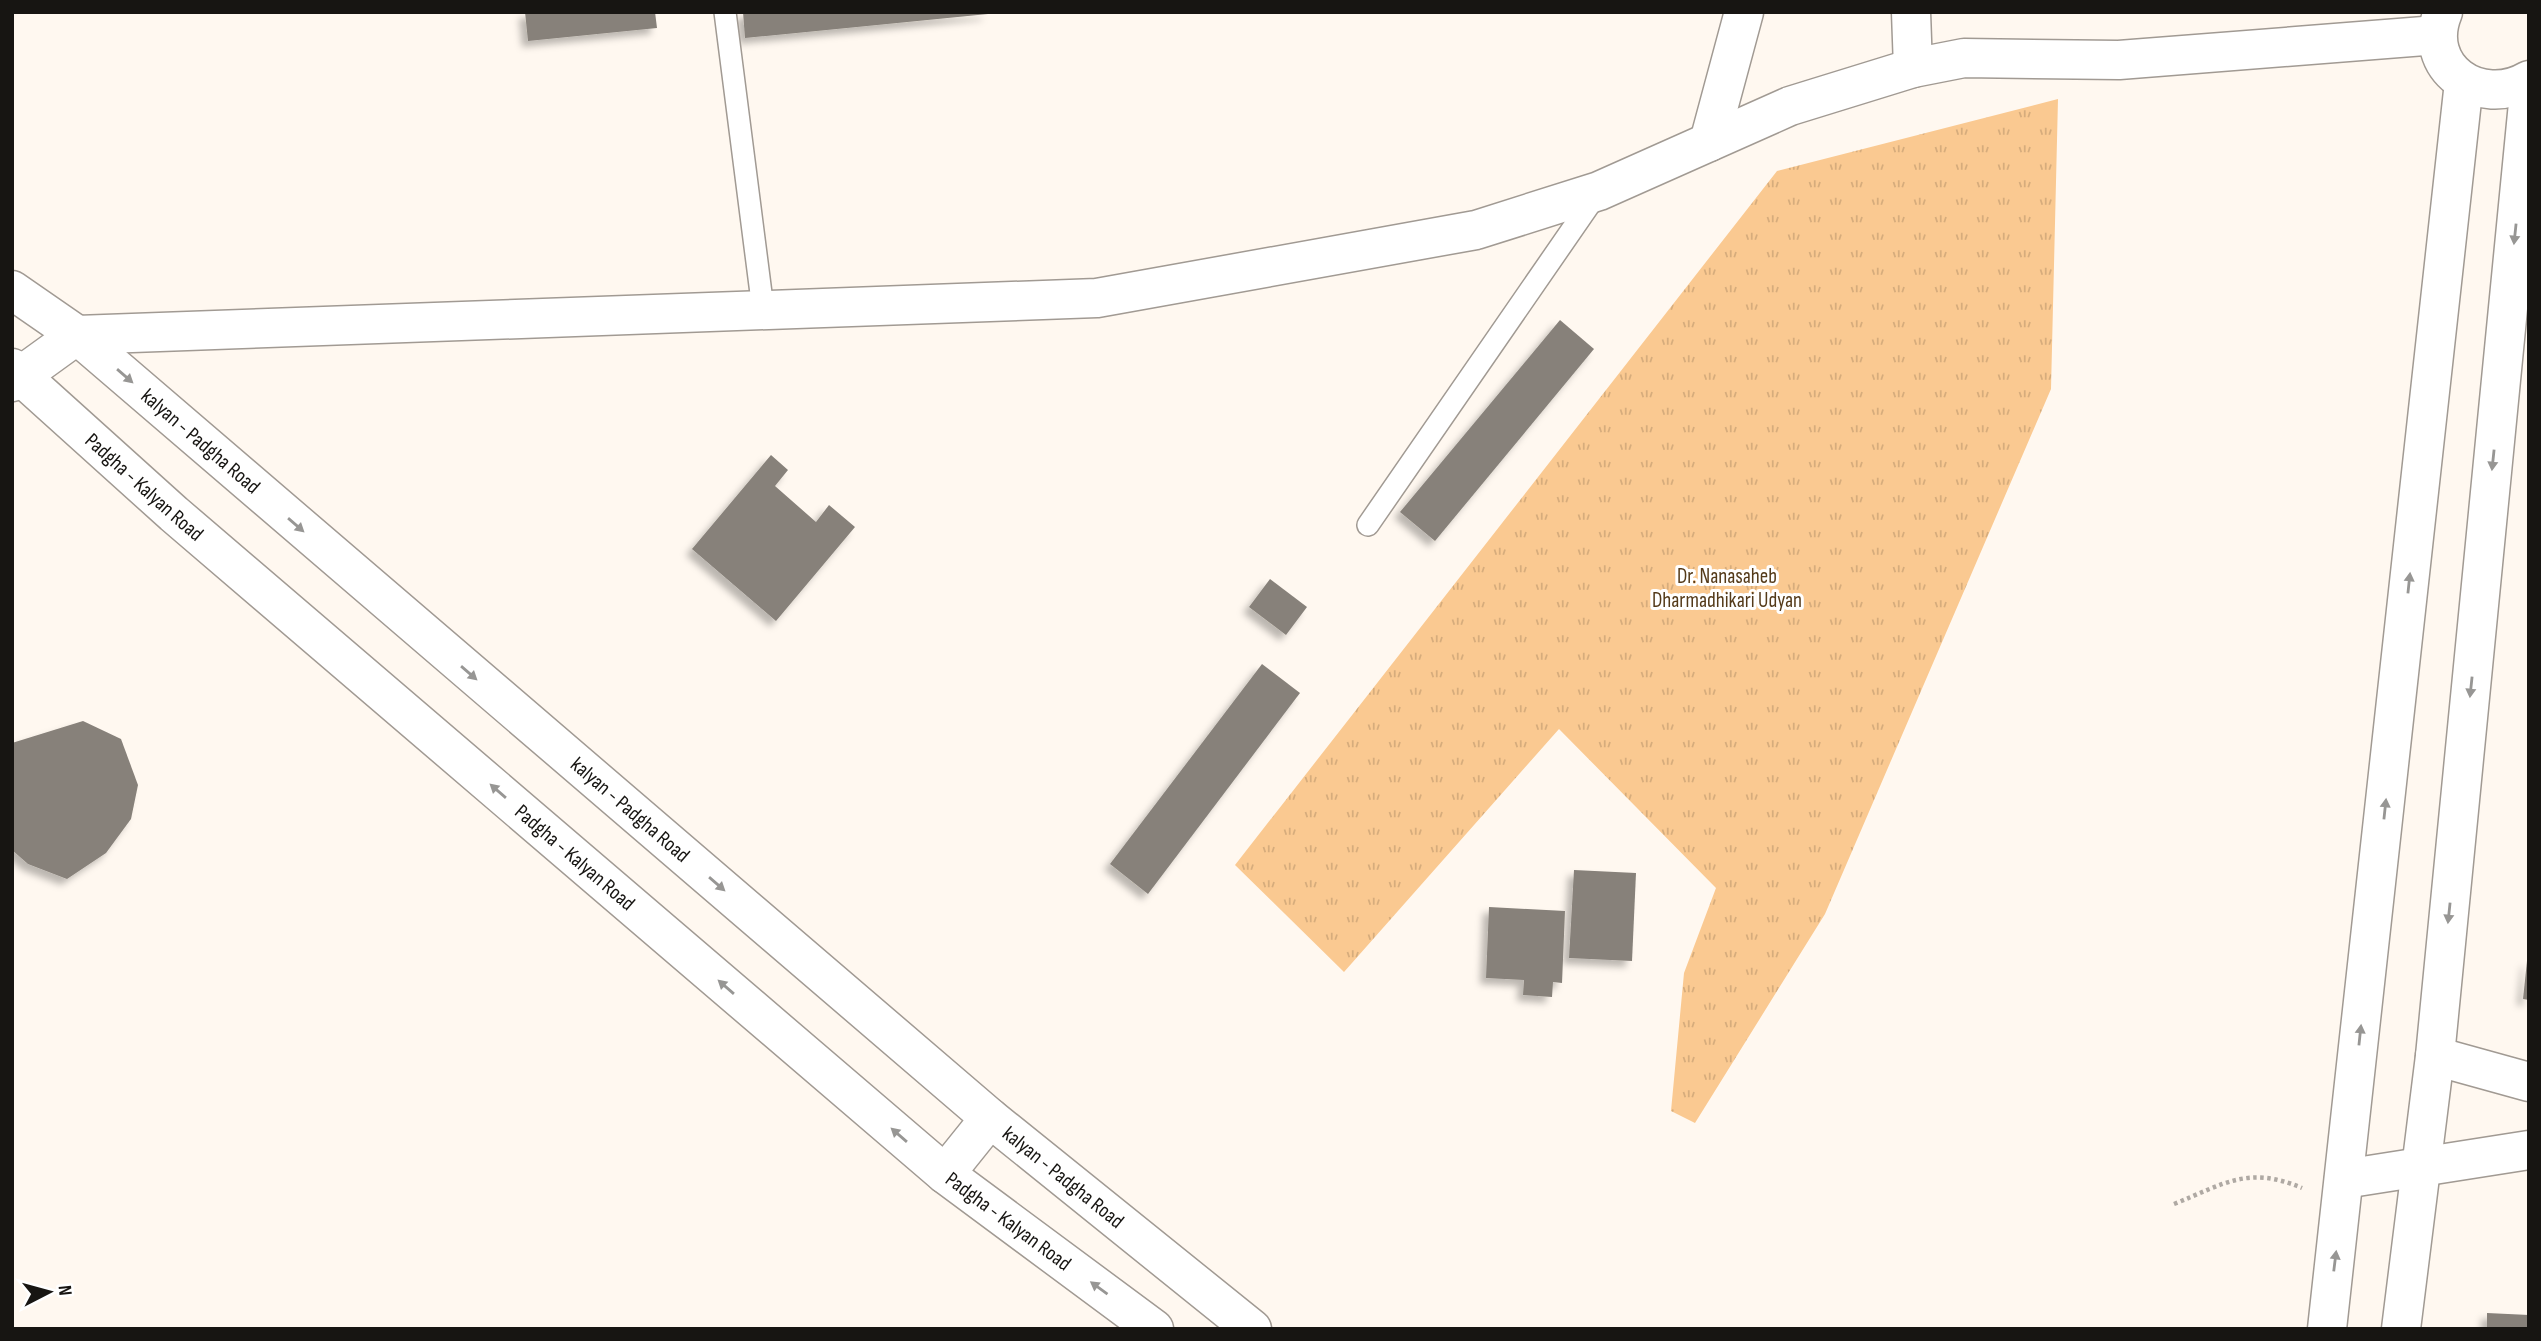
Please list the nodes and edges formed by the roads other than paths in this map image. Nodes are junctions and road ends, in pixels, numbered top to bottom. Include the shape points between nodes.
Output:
1 (725, 12) edge
2 (1744, 12) edge
3 (1911, 12) edge
4 (2440, 24) edge
5 (1913, 68) junction
6 (2529, 80) edge
7 (2464, 82) junction
8 (2529, 93) edge
9 (1709, 142) junction
10 (1599, 191) junction
11 (12, 290) edge
12 (763, 309) junction
13 (77, 335) junction
14 (15, 374) edge
15 (1368, 525) dead end
16 (2435, 1056) junction
17 (2529, 1082) edge
18 (990, 1118) junction
19 (2529, 1150) edge
20 (2421, 1165) junction
21 (944, 1174) junction
22 (2343, 1192) junction
23 (1154, 1329) edge
24 (1252, 1329) edge
25 (2327, 1329) edge
26 (2401, 1329) edge

1 - 12 lane
2 - 9 street
3 - 5 street
4 - 5 street via 2119,60 1964,58
4 - 7 street via 2441,53 2450,70
5 - 9 street via 1790,106
6 - 7 street via 2498,91 2480,90
22 -> 7 street
8 -> 16 street
9 - 10 street
10 - 12 street via 1476,230 1097,298
10 - 15 lane
11 - 13 street, kalyan - Padgha Road
12 - 13 street
13 - 14 street
13 -> 18 street, kalyan - Padgha Road
21 -> 14 street, Padgha - Kalyan Road
16 - 17 street
16 - 20 street
18 - 21 street
18 - 24 street, kalyan - Padgha Road
19 - 20 street
20 - 22 street
20 - 26 street
23 -> 21 street, Padgha - Kalyan Road
25 -> 22 street

